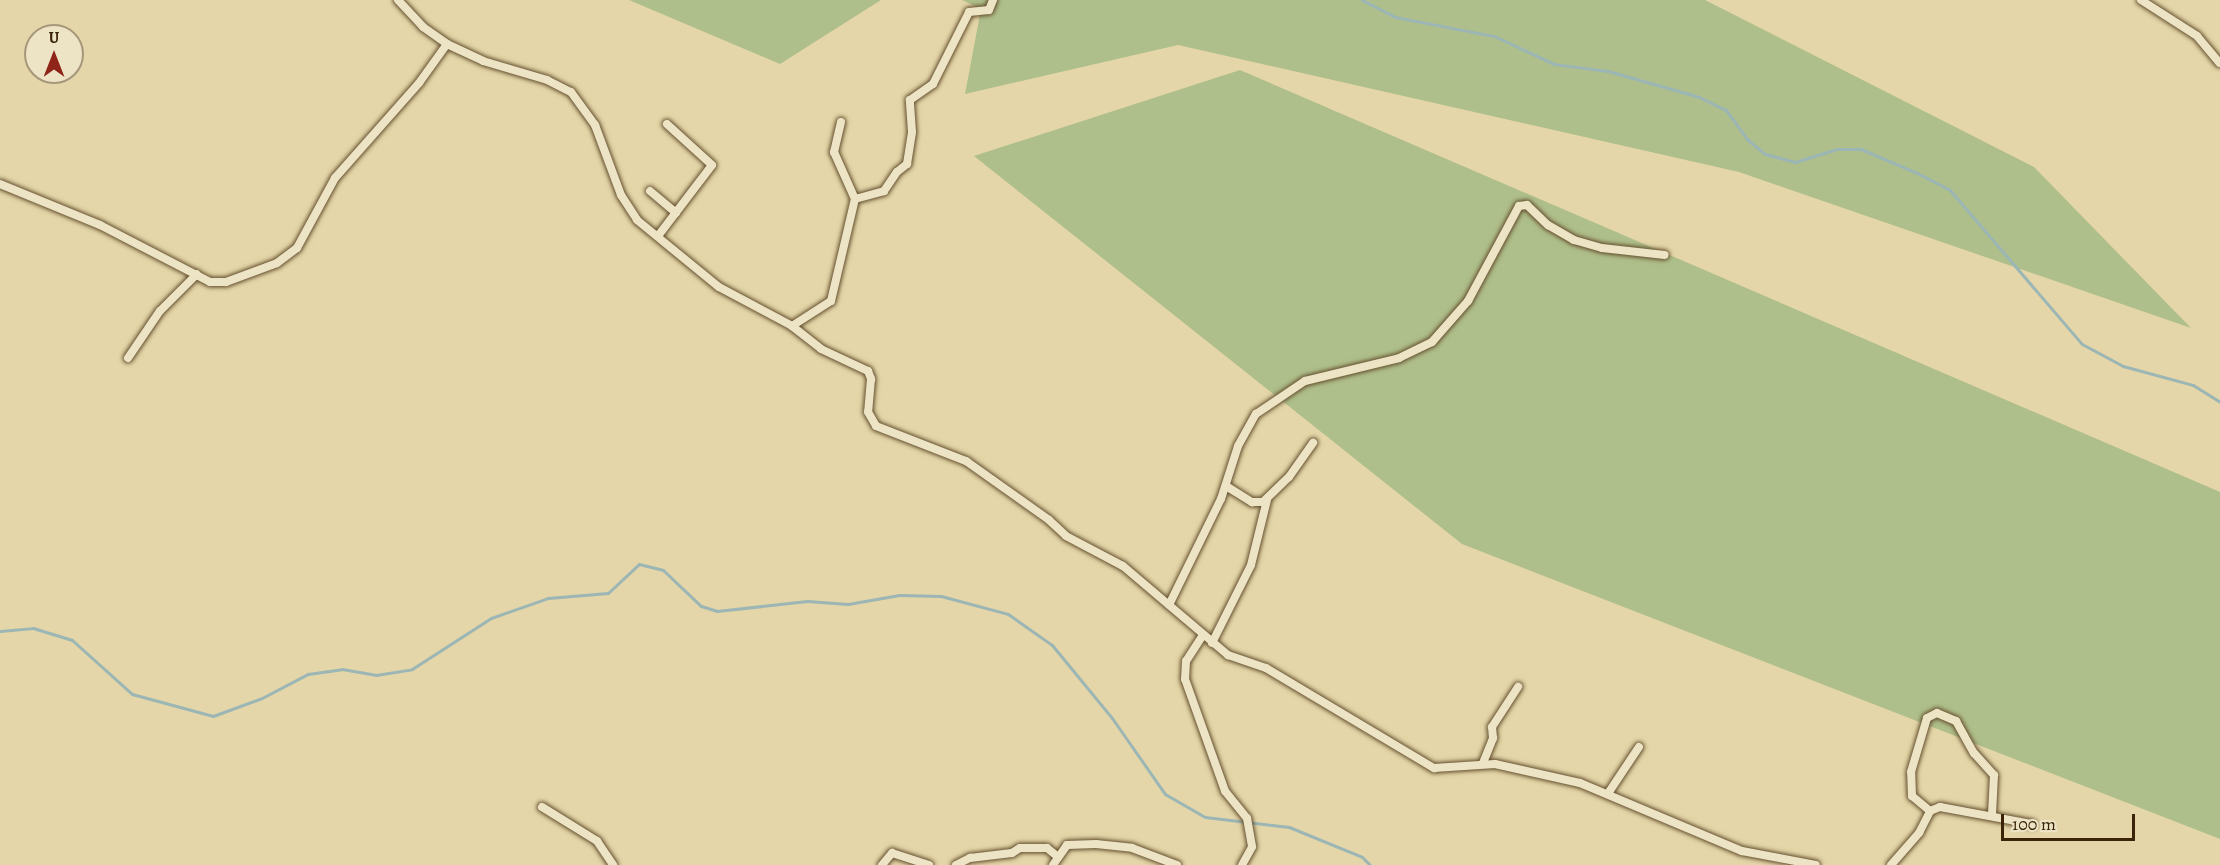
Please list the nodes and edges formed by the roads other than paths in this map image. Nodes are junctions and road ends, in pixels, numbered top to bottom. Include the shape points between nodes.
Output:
1 (398, 0) edge
2 (993, 0) edge
3 (2141, 0) edge
4 (447, 44) junction
5 (2220, 63) edge
6 (841, 122) dead end
7 (667, 124) dead end
8 (0, 184) edge
9 (650, 191) dead end
10 (855, 199) junction
11 (676, 213) junction
12 (658, 236) junction
13 (1665, 255) dead end
14 (197, 274) junction
15 (792, 326) junction
16 (128, 358) dead end
17 (1313, 443) dead end
18 (1226, 486) junction
19 (1267, 500) junction
20 (1169, 605) junction
21 (1203, 635) junction
22 (1212, 643) junction
23 (1518, 687) dead end
24 (1639, 747) dead end
25 (1483, 763) junction
26 (1609, 792) junction
27 (542, 807) dead end
28 (1930, 811) junction
29 (1992, 815) junction
30 (2032, 824) dead end
31 (1058, 856) junction
32 (613, 865) edge
33 (882, 865) edge
34 (929, 865) edge
35 (956, 865) edge
36 (1053, 865) edge
37 (1177, 865) edge
38 (1242, 865) edge
39 (1816, 865) edge
40 (1891, 865) edge

1 - 4 street via 423,27
2 - 10 street via 988,10 969,12 933,84 910,100 908,164 884,191
3 - 5 street via 2197,36
4 - 12 street via 571,92 602,138 629,210
4 - 14 street via 335,178 292,254 269,267 220,284
6 - 10 street via 833,147
7 - 11 street via 712,165
8 - 14 street via 100,225
9 - 11 street
10 - 15 street via 831,301
11 - 12 street
12 - 15 street via 719,287
13 - 18 street via 1602,248 1574,240 1548,225 1531,208 1519,206 1468,301 1446,330 1411,354 1305,381 1264,405 1243,434
14 - 16 street via 160,311
15 - 20 street via 821,349 868,371 868,412 876,426 966,461 1050,520 1066,536 1123,566
17 - 19 street
18 - 19 street via 1255,503
18 - 20 street
19 - 22 street via 1251,565
20 - 21 street
21 - 22 street
21 - 38 street via 1186,661 1185,680 1225,791 1248,822 1252,847
22 - 25 street via 1234,658 1266,668 1434,768
23 - 25 street via 1492,727 1493,738
24 - 26 street
25 - 26 street via 1546,774
26 - 39 street via 1742,851
27 - 32 street via 597,841
28 - 29 street via 1940,807
28 - 29 street via 1912,796 1911,772 1927,718 1937,713 1956,721 1974,753 1994,775
28 - 40 street via 1919,833
29 - 30 street
31 - 35 street via 1047,848 1020,848 1012,854 970,858
31 - 36 street
31 - 37 street via 1067,845 1111,844
33 - 34 street via 892,854

